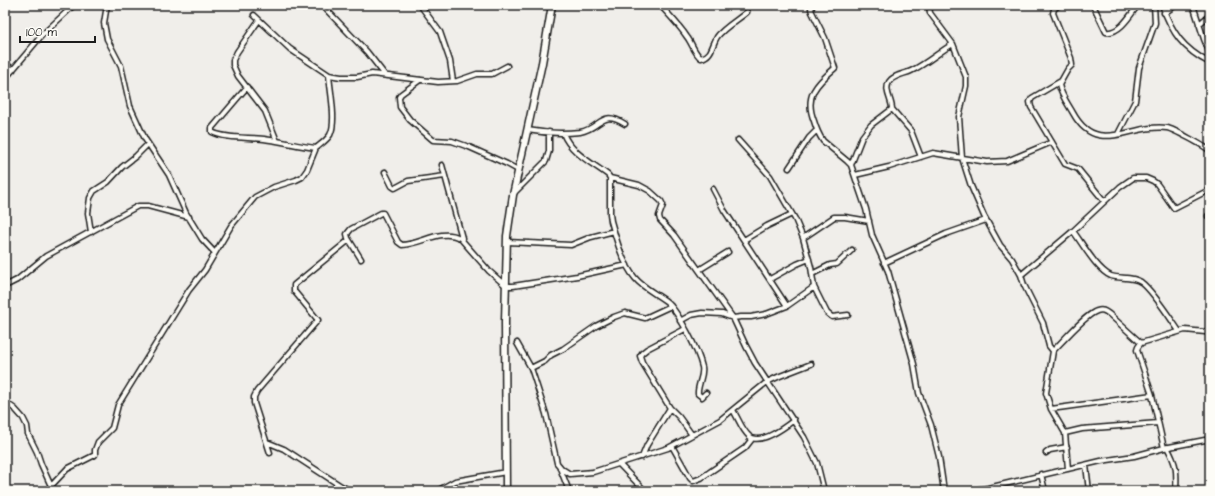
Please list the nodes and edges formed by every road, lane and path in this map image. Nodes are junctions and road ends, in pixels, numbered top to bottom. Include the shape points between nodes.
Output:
1 (74, 5) edge
2 (107, 5) edge
3 (322, 5) edge
4 (420, 5) edge
5 (552, 5) edge
6 (660, 5) edge
7 (813, 5) edge
8 (929, 5) edge
9 (1059, 5) edge
10 (1092, 5) edge
11 (1138, 5) edge
12 (1154, 5) edge
13 (1162, 5) edge
14 (1176, 5) edge
15 (1193, 5) edge
16 (747, 12) dead end
17 (1164, 13) junction
18 (254, 15) dead end
19 (1210, 15) edge
20 (259, 20) junction
21 (1199, 24) junction
22 (953, 44) junction
23 (1210, 55) edge
24 (1201, 58) junction
25 (5, 63) edge
26 (1210, 63) edge
27 (507, 66) dead end
28 (13, 70) junction
29 (329, 75) junction
30 (386, 75) junction
31 (5, 79) edge
32 (420, 79) junction
33 (453, 81) junction
34 (1061, 81) junction
35 (247, 87) junction
36 (892, 109) junction
37 (626, 124) dead end
38 (527, 130) junction
39 (817, 130) junction
40 (548, 132) junction
41 (564, 133) junction
42 (1118, 134) junction
43 (738, 140) dead end
44 (277, 141) junction
45 (1052, 142) junction
46 (148, 144) junction
47 (316, 148) junction
48 (1210, 151) edge
49 (922, 157) junction
50 (962, 158) junction
51 (442, 165) dead end
52 (851, 165) junction
53 (789, 168) dead end
54 (518, 170) junction
55 (385, 172) dead end
56 (855, 175) junction
57 (445, 176) junction
58 (610, 178) junction
59 (713, 189) dead end
60 (1209, 190) dead end
61 (512, 195) junction
62 (1104, 202) junction
63 (792, 214) junction
64 (189, 217) junction
65 (986, 220) junction
66 (869, 221) junction
67 (614, 231) junction
68 (1073, 231) junction
69 (91, 232) junction
70 (803, 238) junction
71 (349, 240) junction
72 (462, 240) junction
73 (744, 240) junction
74 (507, 242) junction
75 (852, 250) dead end
76 (728, 252) dead end
77 (215, 253) junction
78 (809, 259) junction
79 (361, 260) dead end
80 (884, 262) junction
81 (627, 265) junction
82 (699, 270) junction
83 (812, 274) junction
84 (1021, 275) junction
85 (770, 279) junction
86 (5, 286) edge
87 (506, 286) junction
88 (814, 287) junction
89 (671, 306) junction
90 (787, 306) junction
91 (848, 315) dead end
92 (733, 318) junction
93 (680, 322) junction
94 (685, 329) junction
95 (1210, 329) edge
96 (1179, 331) junction
97 (517, 343) dead end
98 (1141, 343) junction
99 (1053, 351) junction
100 (810, 364) dead end
101 (531, 368) junction
102 (767, 382) junction
103 (706, 393) dead end
104 (1152, 395) junction
105 (5, 402) edge
106 (670, 408) junction
107 (1051, 409) junction
108 (733, 410) junction
109 (794, 420) junction
110 (1158, 423) junction
111 (1065, 433) junction
112 (692, 435) junction
113 (752, 439) junction
114 (1210, 439) edge
115 (266, 442) junction
116 (672, 446) junction
117 (1067, 447) junction
118 (1165, 448) junction
119 (270, 453) dead end
120 (1046, 453) dead end
121 (642, 457) junction
122 (619, 464) junction
123 (1086, 465) junction
124 (559, 466) junction
125 (1068, 469) junction
126 (506, 472) junction
127 (1041, 474) junction
128 (50, 486) junction
129 (52, 491) edge
130 (351, 491) edge
131 (437, 491) edge
132 (506, 491) edge
133 (569, 491) edge
134 (645, 491) edge
135 (824, 491) edge
136 (944, 491) edge
137 (968, 491) edge
138 (1045, 491) edge
139 (1089, 491) edge
140 (1176, 491) edge

1 - 28 street via 42,35
2 - 46 street via 104,23 106,39 121,66 130,106
3 - 30 street
4 - 33 street via 440,32 450,61
5 - 38 main road
6 - 16 street via 682,30 701,58 709,54 719,34
7 - 39 street via 812,12 825,38 835,68 816,85 811,95 809,104
8 - 22 street via 930,13
9 - 34 street via 1052,12 1072,66
10 - 11 street via 1103,28 1110,33 1121,25
12 - 42 street via 1155,23 1139,68 1135,101
13 - 17 street
14 - 17 street
15 - 21 street
17 - 24 street via 1179,41
18 - 20 street
19 - 21 street
20 - 29 street via 290,49
20 - 35 street via 232,62 235,71
21 - 23 street
22 - 36 street via 911,71 890,81 888,89
22 - 50 street via 966,77 959,117
23 - 24 street
24 - 26 street
25 - 28 street
27 - 33 street via 492,74 477,74
28 - 31 street
29 - 30 street via 341,78
29 - 47 street via 332,128 324,143
30 - 32 street
32 - 33 street
32 - 54 street via 399,97 400,107 410,120 433,140 469,147
34 - 42 street via 1060,91 1083,126 1091,133 1106,136
34 - 45 street via 1032,98 1030,102
35 - 44 street via 268,118
35 - 44 street via 212,128 212,132
36 - 49 street via 911,131
36 - 52 street via 871,125 862,138
37 - 41 street via 607,118 583,131
38 - 40 street
38 - 54 main road
39 - 52 street via 823,142
39 - 53 street
40 - 41 street
40 - 61 street via 549,151 546,161
41 - 58 street via 571,147
42 - 48 street via 1168,128
43 - 63 street via 770,176
44 - 47 street
45 - 50 street via 1007,161 987,162
45 - 62 street via 1065,164 1078,170
46 - 64 street via 169,175
46 - 69 street via 108,182 94,191 90,198 88,213
47 - 77 street via 302,177 262,192 247,204
49 - 50 street via 933,153
49 - 56 street
50 - 65 street
51 - 57 street
52 - 56 street
54 - 61 main road
55 - 57 street via 395,188 408,181
56 - 66 street
57 - 72 street
58 - 67 street via 610,214
58 - 82 street via 639,185 658,198 662,205 660,220
59 - 73 street
60 - 62 street via 1174,208 1153,180 1133,178
61 - 74 main road
62 - 68 street
63 - 70 street
63 - 73 street
64 - 69 street via 148,206 138,206
64 - 77 street via 202,239
65 - 80 street via 946,234
65 - 84 street
66 - 70 street via 845,216 834,217
66 - 80 street
67 - 74 street via 570,245
67 - 81 street
68 - 84 street
68 - 96 street via 1094,261 1107,274 1134,279 1146,287
69 - 86 street via 46,256 17,280
70 - 78 street
71 - 72 street via 347,234 351,229 381,213 402,245 450,234
71 - 79 street
71 - 115 street via 294,285 294,291 318,320 255,394 254,403
72 - 87 street
73 - 85 street
74 - 87 main road
75 - 83 street via 837,264
76 - 82 street
77 - 128 street via 189,290 118,405 112,428 98,442 95,455 67,469
78 - 83 street
78 - 85 street
80 - 136 street via 914,364 919,394 931,425
81 - 87 street via 577,276
81 - 89 street via 640,284
82 - 92 street
83 - 88 street
84 - 99 street
85 - 90 street
87 - 126 main road
88 - 90 street
88 - 91 street via 827,313 832,317
89 - 93 street
89 - 101 street via 646,318 625,313 614,317
90 - 92 street via 766,314
92 - 93 street via 722,314 702,313 691,315
92 - 102 street
93 - 94 street
94 - 103 street via 702,366 698,394 702,397
94 - 106 street via 652,346 640,356
95 - 96 street via 1205,332
96 - 98 street
97 - 101 street
98 - 99 street via 1109,314 1098,310 1074,329
98 - 104 street via 1137,350
99 - 107 street via 1046,393
100 - 102 street
101 - 124 street
102 - 108 street
102 - 109 street
104 - 107 street
104 - 110 street
105 - 128 street via 23,418
106 - 112 street
106 - 121 street
107 - 111 street
108 - 112 street
108 - 113 street
109 - 113 street via 774,434
109 - 135 street via 814,456
110 - 111 street via 1082,429
110 - 118 street
111 - 117 street
112 - 116 street
113 - 116 street via 745,448 694,481
114 - 118 street
115 - 119 street
115 - 130 street via 284,449
116 - 121 street
117 - 120 street
117 - 125 street
118 - 123 street
118 - 140 street via 1175,464
121 - 122 street
122 - 124 street via 593,472 570,474
122 - 134 street
123 - 125 street
123 - 139 street
124 - 133 street
125 - 127 street
126 - 131 street via 474,476 456,481
126 - 132 main road
127 - 137 street
127 - 138 street
128 - 129 street

